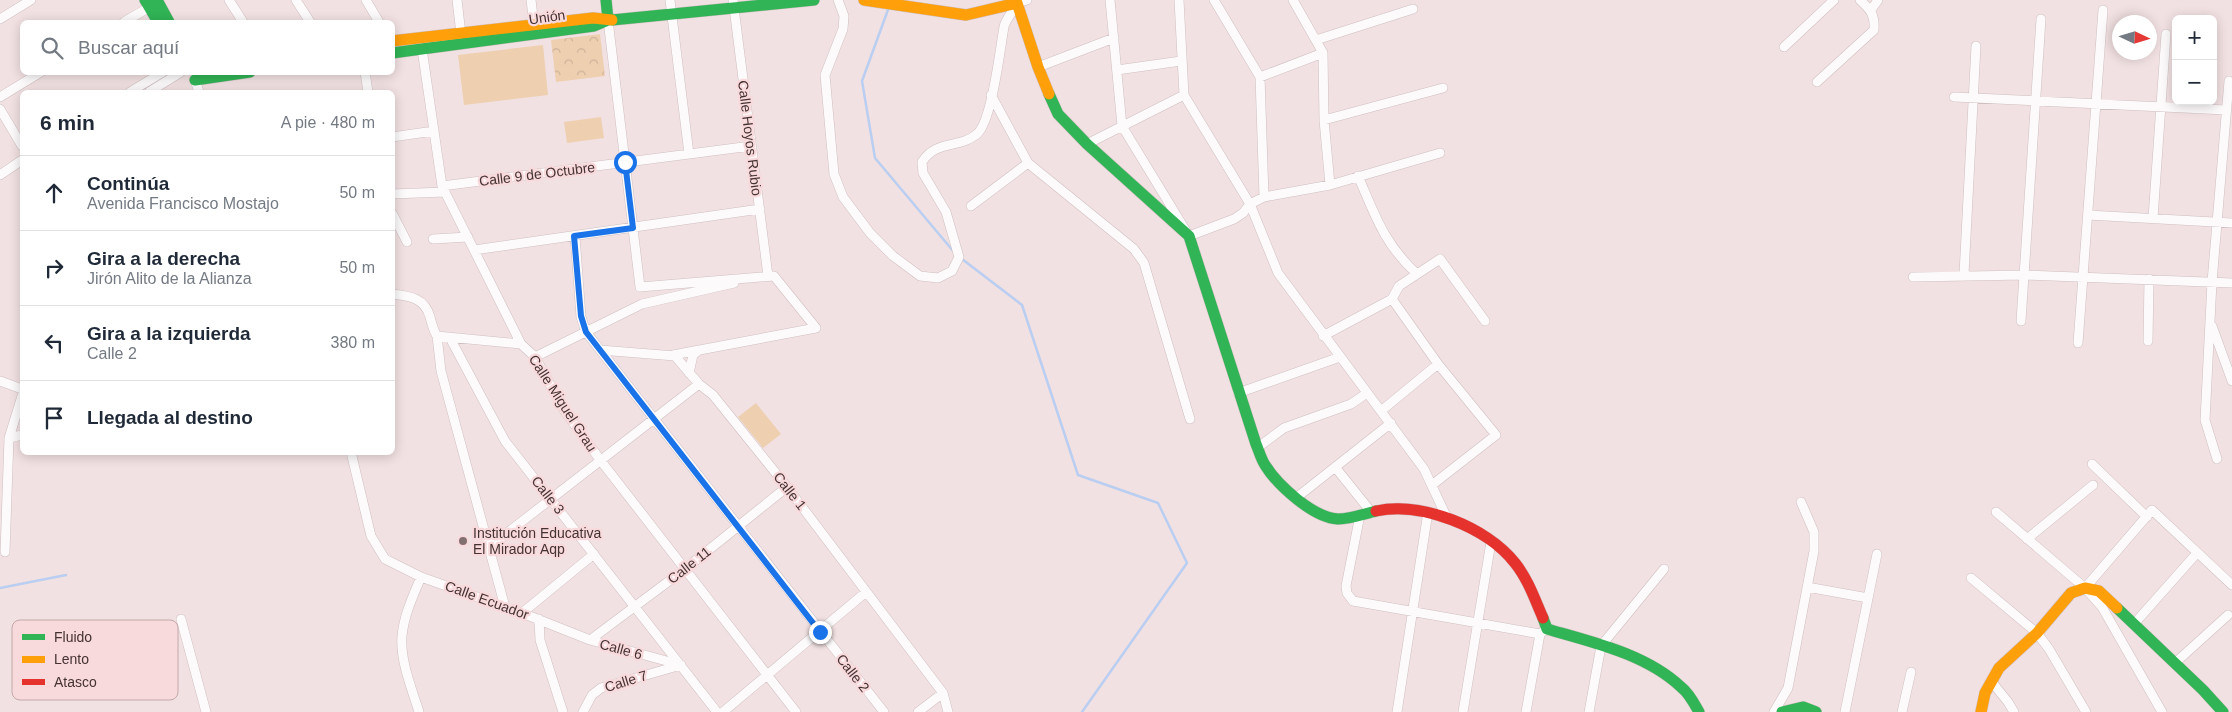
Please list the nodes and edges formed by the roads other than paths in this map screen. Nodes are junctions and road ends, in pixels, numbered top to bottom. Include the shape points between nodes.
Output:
1 (31, 0) edge
2 (229, 0) edge
3 (296, 0) edge
4 (366, 0) edge
5 (457, 0) edge
6 (531, 0) edge
7 (606, 0) edge
8 (670, 0) edge
9 (814, 0) edge
10 (838, 0) edge
11 (1110, 0) edge
12 (1178, 0) edge
13 (1214, 0) edge
14 (1294, 0) edge
15 (1834, 0) edge
16 (1860, 0) edge
17 (1878, 0) edge
18 (788, 1) edge
19 (870, 1) edge
20 (1020, 1) edge
21 (152, 2) edge
22 (733, 4) edge
23 (1413, 9) dead end
24 (1871, 10) junction
25 (2103, 10) dead end
26 (672, 14) junction
27 (0, 19) edge
28 (2041, 19) dead end
29 (127, 20) edge
30 (157, 20) edge
31 (167, 20) edge
32 (242, 20) edge
33 (309, 20) edge
34 (378, 20) edge
35 (608, 20) junction
36 (534, 25) junction
37 (461, 34) junction
38 (2166, 34) dead end
39 (1114, 38) junction
40 (1316, 40) junction
41 (395, 41) edge
42 (1976, 46) dead end
43 (1784, 47) dead end
44 (422, 49) junction
45 (395, 53) edge
46 (1324, 53) junction
47 (1181, 61) junction
48 (1038, 66) junction
49 (1117, 70) junction
50 (36, 75) edge
51 (158, 75) edge
52 (176, 75) edge
53 (192, 75) edge
54 (365, 75) edge
55 (1260, 77) junction
56 (2229, 80) dead end
57 (1817, 82) dead end
58 (1443, 88) dead end
59 (133, 90) edge
60 (152, 90) edge
61 (198, 90) edge
62 (368, 90) edge
63 (991, 95) junction
64 (1184, 95) junction
65 (1954, 97) dead end
66 (1973, 97) junction
67 (0, 98) edge
68 (2036, 100) junction
69 (2096, 103) junction
70 (2161, 106) junction
71 (0, 109) edge
72 (2226, 110) junction
73 (1324, 120) junction
74 (1122, 126) junction
75 (434, 131) junction
76 (395, 137) edge
77 (20, 143) edge
78 (1088, 144) junction
79 (752, 146) junction
80 (1440, 153) dead end
81 (689, 154) junction
82 (20, 161) edge
83 (625, 162) junction
84 (1028, 163) junction
85 (0, 175) edge
86 (1358, 176) junction
87 (1330, 185) junction
88 (444, 189) junction
89 (395, 194) edge
90 (1264, 197) junction
91 (1250, 204) junction
92 (971, 206) dead end
93 (760, 209) junction
94 (2088, 215) junction
95 (2153, 218) junction
96 (395, 219) edge
97 (2217, 222) junction
98 (2232, 223) edge
99 (633, 228) junction
100 (574, 236) junction
101 (1189, 236) junction
102 (468, 237) junction
103 (433, 239) dead end
104 (406, 242) dead end
105 (474, 250) junction
106 (1417, 274) junction
107 (1964, 274) junction
108 (2025, 275) junction
109 (768, 276) junction
110 (1913, 277) dead end
111 (2083, 277) junction
112 (2149, 280) junction
113 (2212, 282) junction
114 (2232, 283) edge
115 (395, 294) edge
116 (1392, 299) junction
117 (1485, 321) dead end
118 (2210, 321) junction
119 (2021, 322) dead end
120 (586, 332) junction
121 (437, 336) junction
122 (1323, 336) junction
123 (450, 338) junction
124 (2148, 341) dead end
125 (2078, 342) dead end
126 (521, 344) junction
127 (600, 350) junction
128 (700, 350) junction
129 (673, 355) junction
130 (535, 357) junction
131 (1340, 357) junction
132 (1438, 364) junction
133 (689, 373) junction
134 (0, 381) edge
135 (2232, 381) edge
136 (699, 384) junction
137 (20, 388) edge
138 (1238, 393) junction
139 (1367, 393) junction
140 (20, 402) edge
141 (1381, 410) junction
142 (654, 419) junction
143 (1190, 419) dead end
144 (1391, 423) junction
145 (20, 435) edge
146 (9, 438) junction
147 (1257, 448) junction
148 (352, 455) edge
149 (2217, 459) dead end
150 (601, 461) junction
151 (2092, 464) dead end
152 (1336, 466) junction
153 (1432, 485) junction
154 (2093, 485) dead end
155 (787, 487) junction
156 (1296, 498) junction
157 (551, 499) junction
158 (1801, 502) dead end
159 (3, 505) edge
160 (1428, 512) junction
161 (1996, 512) dead end
162 (1366, 514) junction
163 (2147, 517) junction
164 (1447, 518) junction
165 (738, 526) junction
166 (2027, 539) junction
167 (1491, 542) junction
168 (489, 547) junction
169 (5, 552) dead end
170 (2197, 553) junction
171 (594, 554) junction
172 (1877, 554) dead end
173 (685, 569) junction
174 (1664, 569) dead end
175 (421, 577) junction
176 (1970, 578) dead end
177 (2232, 585) edge
178 (1807, 587) junction
179 (2085, 588) junction
180 (866, 592) junction
181 (1868, 598) junction
182 (506, 606) junction
183 (636, 606) junction
184 (1412, 611) junction
185 (522, 613) junction
186 (2228, 615) dead end
187 (181, 619) dead end
188 (539, 619) junction
189 (1477, 623) junction
190 (2134, 624) junction
191 (1544, 631) junction
192 (820, 632) junction
193 (2037, 633) junction
194 (590, 640) junction
195 (1601, 646) junction
196 (2175, 663) junction
197 (681, 665) junction
198 (1911, 672) dead end
199 (767, 674) junction
200 (1991, 682) junction
201 (942, 693) junction
202 (206, 712) edge
203 (419, 712) edge
204 (563, 712) edge
205 (583, 712) edge
206 (718, 712) edge
207 (723, 712) edge
208 (796, 712) edge
209 (884, 712) edge
210 (918, 712) edge
211 (948, 712) edge
212 (1397, 712) edge
213 (1463, 712) edge
214 (1526, 712) edge
215 (1589, 712) edge
216 (1700, 712) edge
217 (1774, 712) edge
218 (1782, 712) edge
219 (1816, 712) edge
220 (1845, 712) edge
221 (1902, 712) edge
222 (1981, 712) edge
223 (2014, 712) edge
224 (2086, 712) edge
225 (2162, 712) edge
226 (2223, 712) edge

1 - 27 street
2 - 32 street
3 - 33 street
4 - 34 street
5 - 37 street
6 - 36 street
7 - 35 street
8 - 26 street
9 - 18 street
10 - 63 street via 844,16 843,29 825,75 834,174 843,197 870,232 893,256 920,276 938,278 952,271 959,257 946,212 923,173 922,162 927,153 940,146 970,139 978,133 988,115
11 - 39 street
12 - 47 street
13 - 55 street
14 - 40 street
15 - 43 street
16 - 24 street
17 - 24 street
18 - 22 street
19 - 20 street via 974,14
20 - 48 street
20 - 63 street via 1005,24
21 - 29 street
21 - 30 street
21 - 31 street
22 - 26 street
22 - 79 street, Calle Hoyos Rubio
23 - 40 street
24 - 57 street via 1875,18 1874,30
25 - 69 street
26 - 35 street
26 - 81 street
28 - 68 street
35 - 36 street, Unión via 592,18
35 - 44 street, Unión via 594,26
35 - 83 street
36 - 37 street, Unión
37 - 41 street, Unión
38 - 70 street
39 - 48 street
39 - 49 street
40 - 46 street
42 - 66 street
44 - 45 street, Unión
44 - 75 street, Calle Miguel Grau
46 - 55 street
46 - 73 street
47 - 49 street
47 - 64 street
48 - 78 street via 1058,114
49 - 74 street
50 - 67 street
51 - 59 street
52 - 60 street
53 - 61 street
54 - 62 street
55 - 90 street
56 - 72 street
58 - 73 street
63 - 84 street
64 - 74 street
64 - 91 street
65 - 66 street
66 - 68 street
66 - 107 street
68 - 69 street
68 - 108 street
69 - 70 street
69 - 94 street
70 - 72 street
70 - 95 street
71 - 77 street
72 - 97 street
73 - 87 street
74 - 78 street
74 - 101 street
75 - 76 street
75 - 88 street, Calle Miguel Grau
78 - 101 street
79 - 81 street, Calle 9 de Octubre
79 - 93 street, Calle Hoyos Rubio
80 - 86 street
81 - 83 street, Calle 9 de Octubre
82 - 85 street
83 - 88 street, Calle 9 de Octubre
83 - 99 street
84 - 92 street
84 - 143 street via 1134,249 1144,263
86 - 87 street
86 - 106 street via 1388,242
87 - 90 street
88 - 89 street, Calle 9 de Octubre
88 - 102 street, Calle Miguel Grau
90 - 91 street
91 - 101 street via 1234,219
91 - 122 street via 1278,273
93 - 99 street
93 - 109 street, Calle Hoyos Rubio
94 - 95 street
94 - 111 street
95 - 97 street
96 - 104 street
97 - 98 street
97 - 113 street
99 - 100 street
99 - 109 street via 640,287
100 - 105 street
100 - 120 street, Calle 2 via 581,316
101 - 138 street
102 - 103 street
102 - 105 street, Calle Miguel Grau
105 - 126 street, Calle Miguel Grau
106 - 116 street via 1399,286
106 - 117 street via 1440,259
107 - 108 street
107 - 110 street
108 - 111 street
108 - 119 street
109 - 120 street via 642,304
109 - 128 street via 774,276 780,282 816,328
111 - 112 street
111 - 125 street
112 - 113 street
112 - 124 street
113 - 114 street
113 - 118 street
115 - 121 street via 421,301 428,310
116 - 122 street
116 - 132 street
118 - 135 street
118 - 149 street via 2205,420
120 - 127 street, Calle 2
120 - 130 street
121 - 123 street
121 - 168 street via 441,371
122 - 131 street
123 - 126 street
123 - 157 street, Calle 3 via 505,441
126 - 130 street, Calle Miguel Grau
127 - 129 street
127 - 142 street, Calle 2
128 - 129 street
128 - 133 street via 693,355
129 - 133 street, Calle 1
130 - 150 street, Calle Miguel Grau via 564,410
131 - 138 street
131 - 139 street
132 - 141 street
132 - 153 street via 1496,435
133 - 136 street, Calle 1
134 - 137 street
136 - 142 street
136 - 155 street, Calle 1
138 - 147 street
139 - 141 street
139 - 147 street via 1351,404 1284,428
140 - 146 street
141 - 144 street
142 - 150 street
142 - 165 street, Calle 2
144 - 152 street
144 - 153 street
145 - 146 street
146 - 159 street
147 - 156 street via 1266,466
148 - 175 street, Calle Ecuador via 371,536 385,559
150 - 157 street
150 - 173 street, Calle Miguel Grau
151 - 163 street
152 - 156 street
152 - 162 street
153 - 164 street
154 - 166 street
155 - 165 street, Calle 11
155 - 180 street, Calle 1
156 - 162 street via 1321,515 1337,519
157 - 168 street
157 - 171 street, Calle 3
158 - 178 street via 1814,532
159 - 169 street
160 - 162 street via 1403,508
160 - 164 street
160 - 184 street
161 - 166 street
162 - 184 street via 1346,586 1347,593 1353,600
163 - 170 street via 2152,510
163 - 179 street
164 - 167 street
165 - 173 street, Calle 11
165 - 192 street, Calle 2
166 - 179 street
167 - 189 street
167 - 191 street via 1514,560
168 - 182 street
170 - 177 street
170 - 190 street
171 - 183 street, Calle 3
171 - 185 street
172 - 181 street
173 - 183 street, Calle 11
173 - 199 street, Calle Miguel Grau
174 - 195 street
175 - 182 street, Calle Ecuador
175 - 203 street via 406,615 402,638 403,656
176 - 193 street
178 - 181 street
178 - 217 street via 1788,688
179 - 190 street via 2099,591
179 - 193 street via 2071,593
179 - 225 street via 2102,607
180 - 192 street
180 - 201 street, Calle 1
181 - 220 street
182 - 185 street, Calle Ecuador
183 - 194 street, Calle 11
183 - 197 street, Calle 3
184 - 189 street
184 - 212 street
185 - 188 street, Calle Ecuador
186 - 196 street
187 - 202 street
188 - 194 street, Calle Ecuador
188 - 204 street via 539,633
189 - 191 street
189 - 213 street
190 - 196 street
191 - 195 street
191 - 214 street
192 - 199 street
192 - 209 street, Calle 2
193 - 200 street via 1999,668
193 - 224 street
194 - 197 street, Calle 6
195 - 215 street
195 - 216 street via 1668,676 1682,687
196 - 226 street
197 - 205 street, Calle 7 via 601,688 592,695
197 - 206 street, Calle 3
198 - 221 street
199 - 207 street
199 - 208 street, Calle Miguel Grau
200 - 222 street
200 - 223 street
201 - 210 street
201 - 211 street, Calle 1
218 - 219 street via 1802,708

